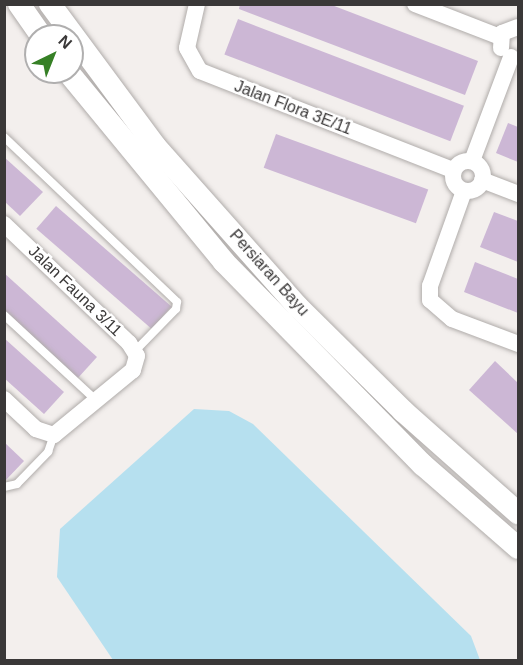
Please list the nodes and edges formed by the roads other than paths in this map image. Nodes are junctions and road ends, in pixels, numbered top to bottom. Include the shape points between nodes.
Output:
1 (19, 4) edge
2 (50, 4) edge
3 (197, 4) edge
4 (415, 4) edge
5 (33, 24) edge
6 (519, 27) edge
7 (500, 37) junction
8 (515, 57) edge
9 (78, 84) edge
10 (4, 137) edge
11 (472, 161) junction
12 (453, 170) junction
13 (482, 180) junction
14 (464, 190) junction
15 (519, 194) edge
16 (4, 224) edge
17 (4, 315) edge
18 (519, 344) edge
19 (136, 357) junction
20 (4, 399) edge
21 (98, 402) junction
22 (54, 435) junction
23 (4, 488) edge
24 (519, 513) edge
25 (519, 548) edge

1 - 5 main road
2 - 24 main road, Persiaran Bayu via 155,146 298,307 404,411
3 - 12 street, Jalan Flora 3E/11 via 188,48 200,71
4 - 7 street
6 - 7 street via 509,27
7 - 8 street via 503,51
8 - 11 street
9 - 25 main road, Persiaran Bayu via 224,262 423,465
10 - 19 lane via 177,302 176,309
11 - 12 street via 459,163
11 - 13 street via 482,171
12 - 14 street via 453,180
13 - 14 street via 473,190
13 - 15 street
14 - 18 street via 430,286 430,300 452,319
16 - 19 street, Jalan Fauna 3/11
17 - 21 lane
19 - 21 street
20 - 22 street via 36,429
21 - 22 street
22 - 23 lane via 48,452 17,484

